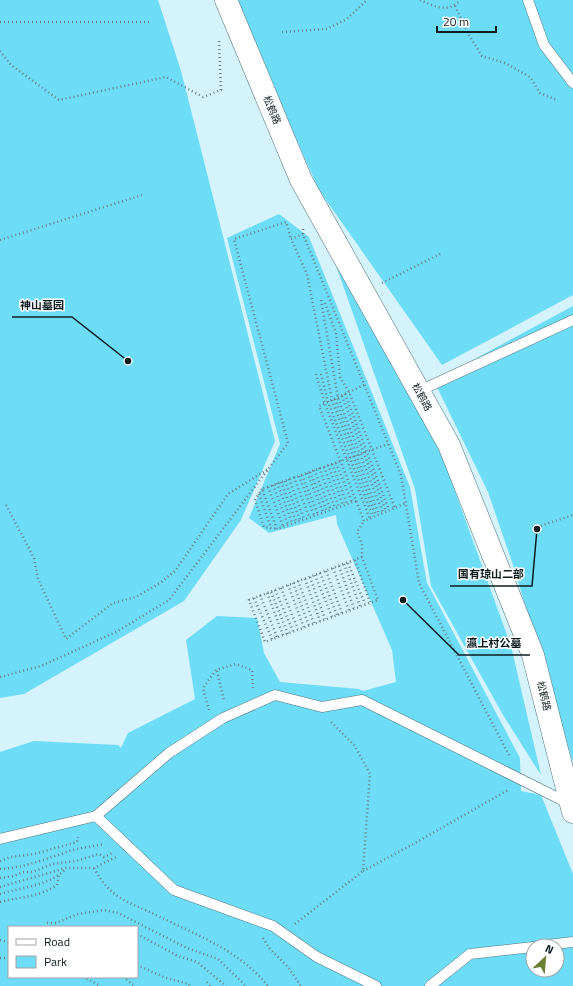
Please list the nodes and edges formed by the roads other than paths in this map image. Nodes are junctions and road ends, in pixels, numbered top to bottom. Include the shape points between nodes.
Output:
1 (226, 0) edge
2 (528, 0) edge
3 (573, 83) edge
4 (573, 320) edge
5 (419, 391) junction
6 (572, 809) edge
7 (96, 816) junction
8 (0, 839) edge
9 (525, 948) edge
10 (376, 986) edge
11 (430, 986) edge

1 - 5 street, 松鹤路 via 301,180
2 - 3 lane via 544,45
4 - 5 lane
5 - 6 street, 松鹤路 via 449,445 533,655
6 - 7 lane via 523,781 362,700 322,707 275,695 225,717 169,753
7 - 8 lane
7 - 10 lane via 174,890 273,926 317,957
9 - 11 lane via 470,954

